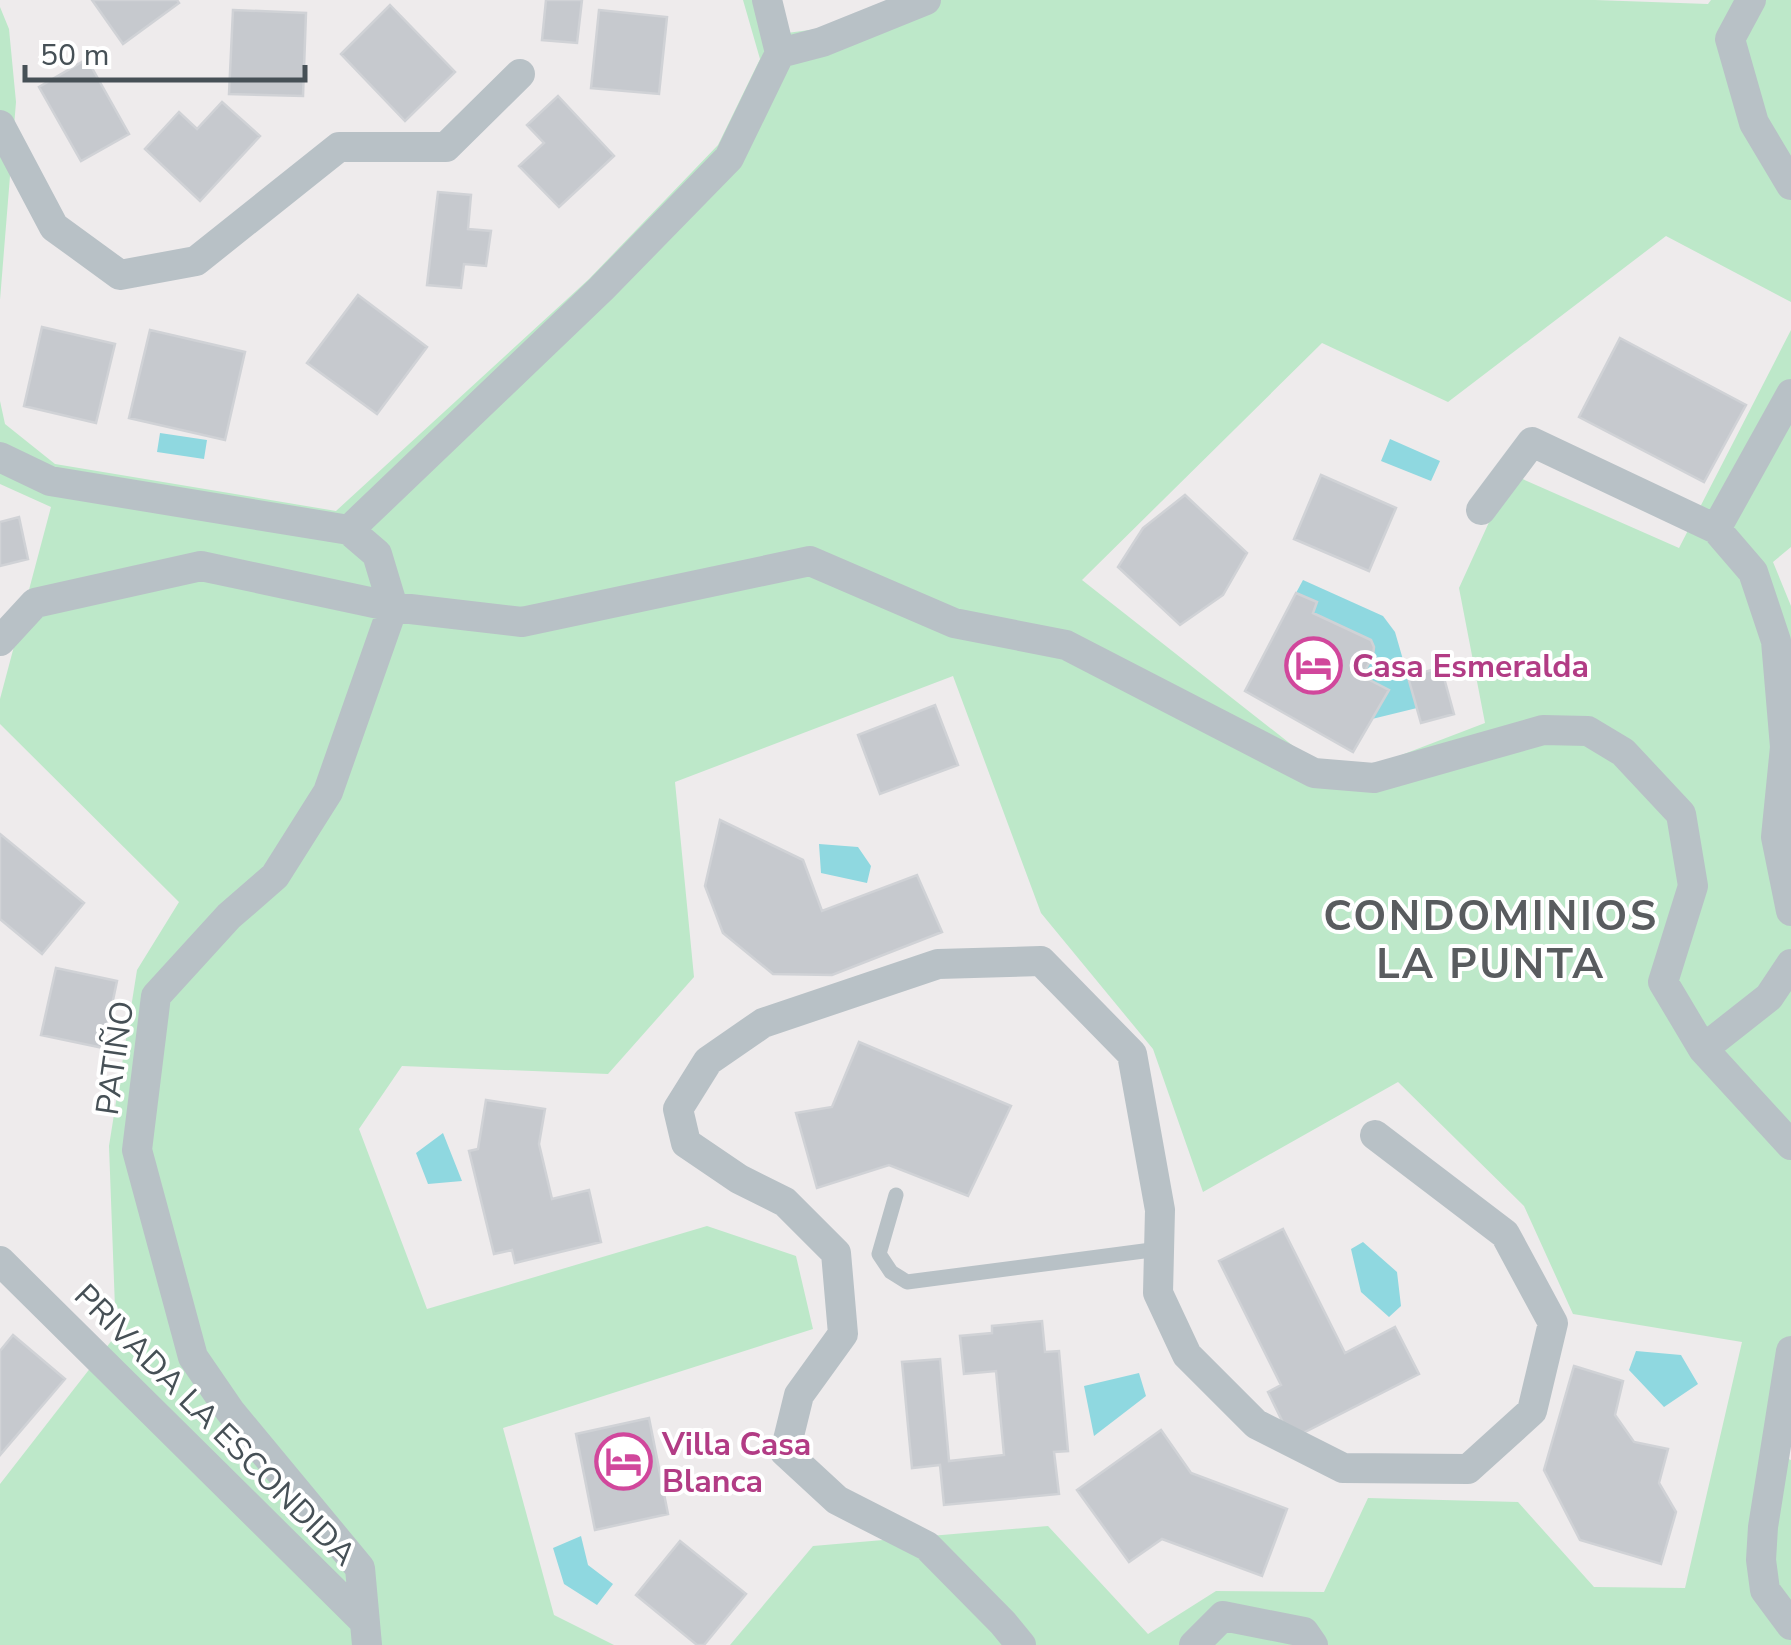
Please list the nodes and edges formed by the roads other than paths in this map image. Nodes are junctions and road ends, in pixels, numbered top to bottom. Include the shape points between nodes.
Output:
1 (768, 0) edge
2 (926, 0) edge
3 (1751, 0) edge
4 (780, 53) junction
5 (520, 74) dead end
6 (0, 125) edge
7 (1791, 185) edge
8 (1789, 406) edge
9 (0, 457) edge
10 (1480, 510) dead end
11 (1716, 529) junction
12 (349, 530) junction
13 (394, 607) junction
14 (0, 641) edge
15 (1788, 746) edge
16 (1791, 910) edge
17 (1791, 964) edge
18 (1703, 1049) junction
19 (1375, 1134) dead end
20 (1791, 1144) edge
21 (896, 1194) dead end
22 (1159, 1249) junction
23 (0, 1262) edge
24 (1791, 1351) edge
25 (1791, 1625) edge
26 (365, 1632) edge
27 (1021, 1645) edge
28 (1194, 1645) edge
29 (1314, 1645) edge

1 - 4 street
2 - 4 street
3 - 7 street via 1730,39 1754,124
4 - 12 street via 729,158
5 - 6 street via 446,148 339,147 196,260 120,275 54,227
8 - 11 street
9 - 12 street via 50,481
10 - 11 street via 1532,442
11 - 15 street via 1753,572 1776,642
12 - 13 street via 378,554
13 - 14 street via 201,566 35,603
13 - 18 street via 522,622 810,561 954,624 1066,645 1314,773 1374,778 1543,730 1588,732 1623,752 1680,814 1693,886 1663,982
13 - 26 street, PATIÑO via 328,792 275,876 228,916 156,996 137,1150 193,1357 360,1568
15 - 16 street via 1776,837
17 - 18 street via 1769,997
18 - 20 street
19 - 22 street via 1505,1234 1553,1323 1532,1411 1468,1469 1343,1468 1256,1424 1187,1355 1158,1293
21 - 22 lane via 879,1254 907,1282
22 - 27 street via 1160,1210 1132,1054 1042,961 938,964 763,1024 708,1060 678,1108 686,1143 785,1202 836,1253 843,1334 799,1395 785,1452 837,1500 926,1546
23 - 26 street, PRIVADA LA ESCONDIDA
24 - 25 street via 1760,1560 1765,1590
28 - 29 street via 1223,1616 1304,1632

